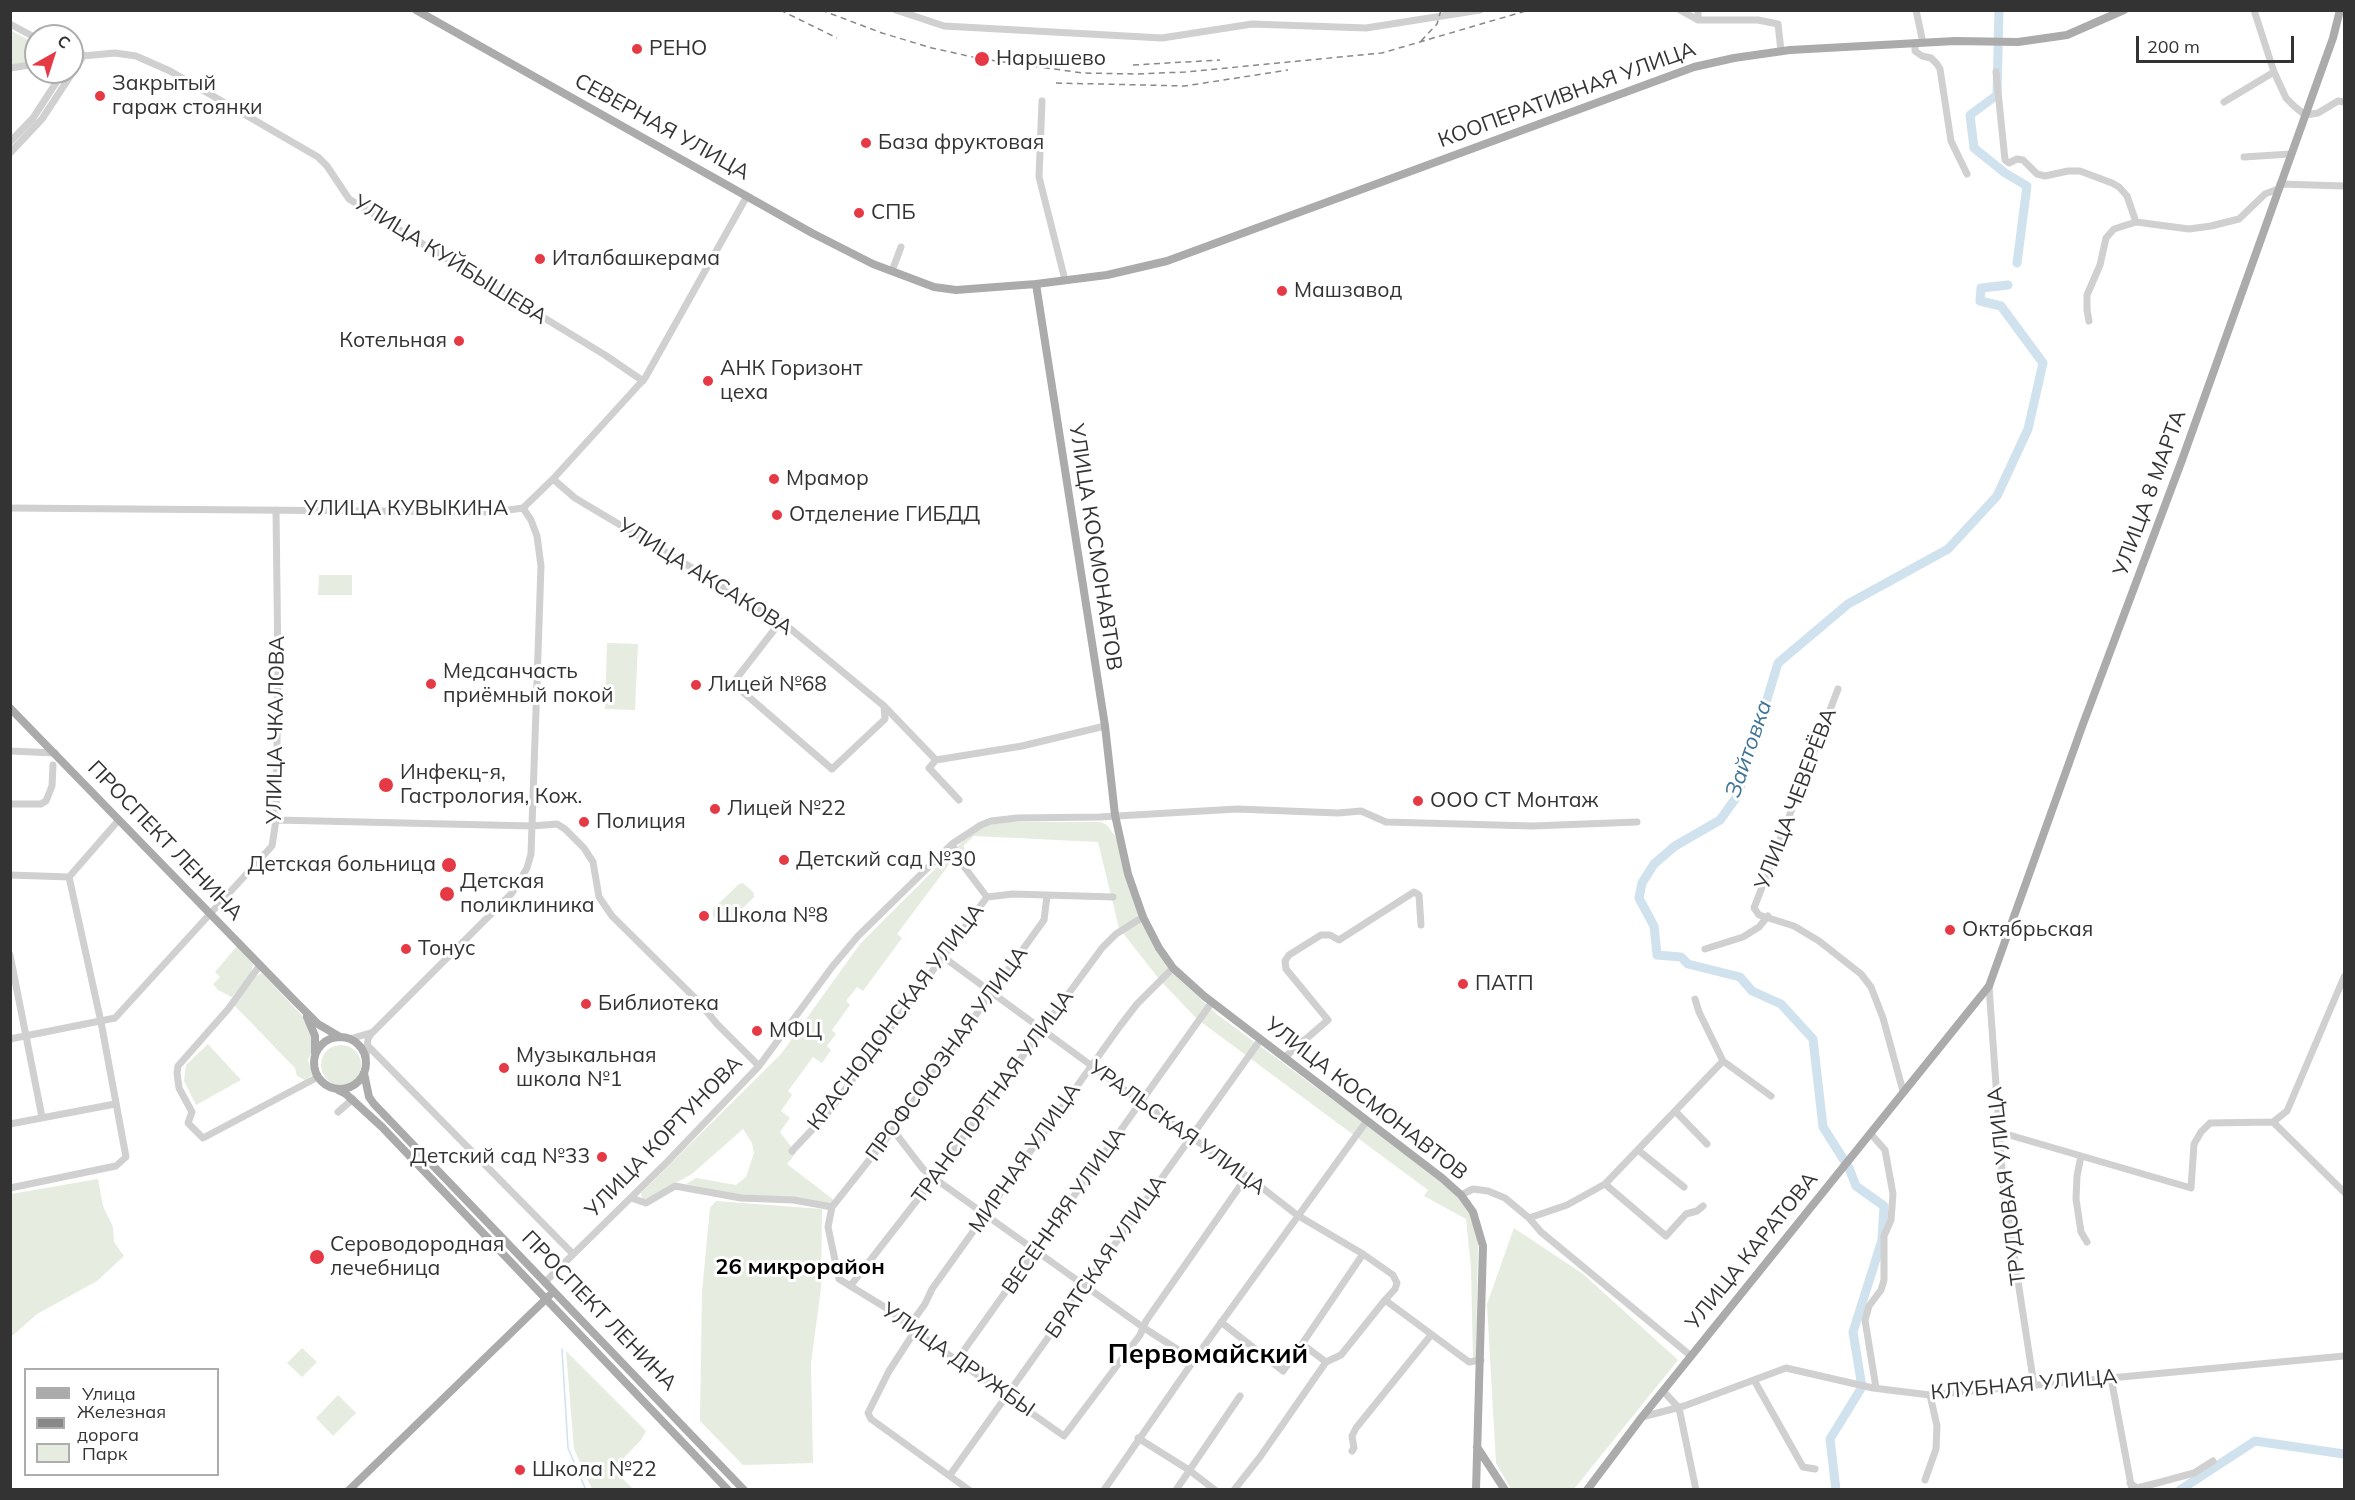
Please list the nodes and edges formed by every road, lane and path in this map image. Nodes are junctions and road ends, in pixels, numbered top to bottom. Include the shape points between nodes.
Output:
1 (416, 10) edge
2 (896, 10) edge
3 (1480, 10) edge
4 (1680, 10) edge
5 (1698, 10) edge
6 (1916, 10) edge
7 (2124, 10) edge
8 (2254, 10) edge
9 (2340, 10) edge
10 (1698, 20) junction
11 (10, 24) edge
12 (24, 32) edge
13 (1919, 43) junction
14 (1781, 51) junction
15 (84, 55) edge
16 (1996, 72) dead end
17 (2274, 72) junction
18 (55, 84) edge
19 (65, 84) edge
20 (1042, 101) dead end
21 (2224, 102) dead end
22 (2344, 102) edge
23 (2305, 115) junction
24 (10, 142) edge
25 (10, 153) edge
26 (2290, 154) junction
27 (2244, 157) dead end
28 (1967, 174) dead end
29 (2344, 186) edge
30 (2279, 187) junction
31 (747, 196) junction
32 (2136, 222) junction
33 (901, 247) dead end
34 (892, 271) junction
35 (1065, 280) junction
36 (1036, 284) junction
37 (2090, 321) dead end
38 (643, 381) junction
39 (553, 479) junction
40 (10, 508) edge
41 (524, 508) junction
42 (276, 510) junction
43 (781, 621) junction
44 (1838, 689) dead end
45 (884, 706) junction
46 (10, 708) edge
47 (1105, 726) junction
48 (10, 751) edge
49 (55, 753) junction
50 (936, 760) junction
51 (53, 765) dead end
52 (959, 800) dead end
53 (10, 804) edge
54 (1115, 815) junction
55 (276, 820) junction
56 (117, 822) dead end
57 (1637, 822) dead end
58 (532, 826) junction
59 (952, 844) junction
60 (10, 875) edge
61 (69, 877) junction
62 (1047, 896) junction
63 (987, 897) junction
64 (1113, 897) dead end
65 (211, 914) junction
66 (1768, 916) junction
67 (1143, 917) junction
68 (1420, 925) dead end
69 (1705, 949) dead end
70 (10, 955) edge
71 (942, 956) junction
72 (260, 965) junction
73 (1173, 968) junction
74 (2344, 977) edge
75 (1989, 986) junction
76 (992, 993) junction
77 (1695, 999) dead end
78 (294, 1000) junction
79 (1212, 1002) junction
80 (101, 1022) junction
81 (379, 1025) junction
82 (1041, 1029) junction
83 (27, 1035) junction
84 (340, 1037) junction
85 (10, 1039) edge
86 (350, 1039) junction
87 (1261, 1039) junction
88 (367, 1045) junction
89 (315, 1055) junction
90 (1285, 1057) junction
91 (366, 1058) junction
92 (1723, 1061) junction
93 (1091, 1065) junction
94 (759, 1066) junction
95 (364, 1073) junction
96 (318, 1077) junction
97 (336, 1089) junction
98 (1903, 1091) junction
99 (1771, 1096) dead end
100 (353, 1099) junction
101 (1141, 1102) junction
102 (115, 1104) junction
103 (338, 1112) dead end
104 (1676, 1112) junction
105 (42, 1118) junction
106 (1366, 1122) junction
107 (2273, 1122) junction
108 (10, 1124) edge
109 (893, 1130) junction
110 (1998, 1132) junction
111 (1870, 1133) junction
112 (1191, 1137) junction
113 (1707, 1144) dead end
114 (1638, 1150) junction
115 (792, 1151) dead end
116 (2081, 1156) junction
117 (1247, 1176) junction
118 (934, 1178) junction
119 (1605, 1184) junction
120 (1684, 1187) dead end
121 (10, 1188) edge
122 (2344, 1192) edge
123 (1461, 1195) junction
124 (631, 1197) junction
125 (1703, 1206) dead end
126 (832, 1207) junction
127 (986, 1215) junction
128 (1297, 1215) junction
129 (1529, 1218) junction
130 (2087, 1242) dead end
131 (1037, 1250) junction
132 (573, 1254) junction
133 (1363, 1254) junction
134 (546, 1281) junction
135 (851, 1285) junction
136 (1085, 1286) junction
137 (538, 1290) junction
138 (554, 1290) junction
139 (546, 1299) junction
140 (1385, 1300) junction
141 (1221, 1322) junction
142 (1144, 1328) junction
143 (912, 1329) junction
144 (1431, 1335) junction
145 (1302, 1344) junction
146 (1691, 1356) junction
147 (2344, 1356) edge
148 (957, 1360) junction
149 (1194, 1360) junction
150 (1481, 1360) junction
151 (1326, 1362) junction
152 (2111, 1378) junction
153 (1754, 1380) junction
154 (2034, 1384) junction
155 (1875, 1388) junction
156 (1663, 1391) junction
157 (1008, 1395) junction
158 (1930, 1395) junction
159 (1240, 1396) dead end
160 (1679, 1408) junction
161 (1642, 1417) junction
162 (1138, 1438) junction
163 (1477, 1448) junction
164 (1352, 1451) dead end
165 (2213, 1461) dead end
166 (1815, 1469) dead end
167 (1189, 1470) junction
168 (950, 1474) junction
169 (1925, 1480) dead end
170 (2131, 1486) edge
171 (1591, 1488) edge
172 (349, 1490) edge
173 (728, 1490) edge
174 (744, 1490) edge
175 (969, 1490) edge
176 (1104, 1490) edge
177 (1176, 1490) edge
178 (1215, 1490) edge
179 (1234, 1490) edge
180 (1476, 1490) edge
181 (1505, 1490) edge
182 (1696, 1490) edge

1 - 31 main road, СЕВЕРНАЯ УЛИЦА
2 - 3 street via 944,26 1162,38 1252,24 1366,28
4 - 10 street
5 - 10 street
6 - 13 street
7 - 13 main road, КООПЕРАТИВНАЯ УЛИЦА via 2067,34 2018,42
8 - 17 street
9 - 23 main road, УЛИЦА 8 МАРТА
10 - 14 street via 1778,24
11 - 12 street
13 - 14 main road, КООПЕРАТИВНАЯ УЛИЦА
13 - 28 street via 1915,51 1931,58 1940,69 1951,141
14 - 35 main road, КООПЕРАТИВНАЯ УЛИЦА via 1728,59 1659,78 1167,261
15 - 38 street, УЛИЦА КУЙБЫШЕВА via 136,56 170,70 318,157 349,199
16 - 32 street via 2005,160 2023,160 2037,174 2045,176 2080,171 2112,183 2127,196
17 - 21 street
17 - 23 street via 2286,98
18 - 24 street
19 - 25 street via 42,119
20 - 35 street via 1039,177
22 - 23 street
23 - 26 main road, УЛИЦА 8 МАРТА
26 - 27 street
26 - 30 main road, УЛИЦА 8 МАРТА
29 - 30 street
30 - 32 street via 2265,194 2239,219 2211,226 2189,229
30 - 75 main road, УЛИЦА 8 МАРТА
31 - 34 main road, СЕВЕРНАЯ УЛИЦА via 812,233
31 - 38 street, УЛИЦА КУВЫКИНА
32 - 37 street via 2114,229 2106,238 2087,295
33 - 34 street
34 - 36 main road, СЕВЕРНАЯ УЛИЦА via 956,290
35 - 36 main road, КООПЕРАТИВНАЯ УЛИЦА
36 - 47 main road, УЛИЦА КОСМОНАВТОВ
38 - 39 street, УЛИЦА КУВЫКИНА
39 - 41 street, УЛИЦА КУВЫКИНА
39 - 43 street, УЛИЦА АКСАКОВА via 575,498
40 - 42 street, УЛИЦА КУВЫКИНА
41 - 42 street, УЛИЦА КУВЫКИНА via 494,512
41 - 58 street via 537,536 541,566
42 - 55 street, УЛИЦА ЧКАЛОВА
43 - 45 street, УЛИЦА АКСАКОВА
43 - 45 street via 736,679 736,686 832,769 885,719
44 - 66 street, УЛИЦА ЧЕВЕРЁВА via 1754,908 1759,915
45 - 50 street, УЛИЦА АКСАКОВА
46 - 49 main road, ПРОСПЕКТ ЛЕНИНА
47 - 50 street via 1022,746
47 - 54 main road, УЛИЦА КОСМОНАВТОВ
48 - 49 street
49 - 65 main road, ПРОСПЕКТ ЛЕНИНА
50 - 52 street via 929,768
51 - 53 street via 52,786 46,801
54 - 57 street via 1237,809 1361,811 1386,822 1532,826
54 - 59 street, УЛИЦА КОРТУНОВА via 991,821
54 - 67 main road, УЛИЦА КОСМОНАВТОВ via 1128,874
55 - 58 street
55 - 65 street, УЛИЦА ЧКАЛОВА via 272,846
56 - 61 street
58 - 81 street via 527,868 512,893
58 - 94 street via 557,824 584,848 594,862 599,897 612,916
59 - 63 street
59 - 94 street, УЛИЦА КОРТУНОВА via 844,952
60 - 61 street
61 - 80 street
62 - 63 street, КРАСНОДОНСКАЯ УЛИЦА
62 - 64 street, КРАСНОДОНСКАЯ УЛИЦА
62 - 76 street, ПРОФСОЮЗНАЯ УЛИЦА via 1044,920
63 - 71 street, КРАСНОДОНСКАЯ УЛИЦА
65 - 72 main road, ПРОСПЕКТ ЛЕНИНА
65 - 80 street, УЛИЦА ЧКАЛОВА via 115,1018
66 - 69 street via 1743,937
66 - 98 street, УЛИЦА ЧЕВЕРЁВА via 1819,941 1871,987
67 - 73 main road, УЛИЦА КОСМОНАВТОВ
67 - 82 street, ТРАНСПОРТНАЯ УЛИЦА via 1102,948
68 - 90 street via 1419,895 1414,892 1339,940 1321,935 1289,955 1286,969 1328,1020
70 - 83 street
71 - 76 street, УРАЛЬСКАЯ УЛИЦА
71 - 115 street, КРАСНОДОНСКАЯ УЛИЦА via 827,1114
72 - 78 main road, ПРОСПЕКТ ЛЕНИНА
72 - 96 street via 178,1066 179,1088 192,1112 188,1123 203,1138
73 - 79 main road, УЛИЦА КОСМОНАВТОВ
73 - 93 street, МИРНАЯ УЛИЦА via 1137,1004
74 - 107 street via 2287,1111
75 - 98 main road, УЛИЦА КАРАТОВА
75 - 110 street, ТРУДОВАЯ УЛИЦА
76 - 82 street, УРАЛЬСКАЯ УЛИЦА
76 - 109 street, ПРОФСОЮЗНАЯ УЛИЦА
77 - 92 street
78 - 84 main road, ПРОСПЕКТ ЛЕНИНА via 318,1024
78 - 89 main road, ПРОСПЕКТ ЛЕНИНА via 313,1027
79 - 87 main road, УЛИЦА КОСМОНАВТОВ
79 - 101 street, ВЕСЕННЯЯ УЛИЦА
80 - 83 street
80 - 102 street
81 - 86 street via 365,1036
81 - 88 street
82 - 93 street, УРАЛЬСКАЯ УЛИЦА
82 - 118 street, ТРАНСПОРТНАЯ УЛИЦА
83 - 85 street
83 - 105 street
84 - 86 main road
84 - 89 main road via 325,1042
86 - 91 main road via 360,1046
87 - 90 main road, УЛИЦА КОСМОНАВТОВ
87 - 112 street, БРАТСКАЯ УЛИЦА
88 - 91 street
88 - 132 street
89 - 96 main road
90 - 106 main road, УЛИЦА КОСМОНАВТОВ
91 - 95 main road
92 - 99 street
92 - 104 street
93 - 101 street, УРАЛЬСКАЯ УЛИЦА
93 - 127 street, МИРНАЯ УЛИЦА
94 - 124 street, УЛИЦА КОРТУНОВА
95 - 97 main road via 350,1088
95 - 134 main road, ПРОСПЕКТ ЛЕНИНА via 374,1104
96 - 97 main road
97 - 100 main road, ПРОСПЕКТ ЛЕНИНА
98 - 111 main road, УЛИЦА КАРАТОВА
100 - 103 street
100 - 137 main road, ПРОСПЕКТ ЛЕНИНА
101 - 112 street, УРАЛЬСКАЯ УЛИЦА
101 - 131 street, ВЕСЕННЯЯ УЛИЦА
102 - 105 street
102 - 121 street via 126,1153 124,1160 116,1166
104 - 113 street
104 - 114 street
105 - 108 street
106 - 123 main road, УЛИЦА КОСМОНАВТОВ
106 - 128 street
107 - 116 street via 2210,1123 2194,1144 2191,1188
107 - 122 street
109 - 118 street
109 - 126 street, ПРОФСОЮЗНАЯ УЛИЦА
110 - 116 street
110 - 154 street, ТРУДОВАЯ УЛИЦА
111 - 146 main road, УЛИЦА КАРАТОВА
111 - 155 street via 1886,1150 1893,1194 1891,1221 1884,1236 1884,1280 1865,1320
112 - 117 street, УРАЛЬСКАЯ УЛИЦА
112 - 136 street, БРАТСКАЯ УЛИЦА
114 - 119 street
114 - 120 street
116 - 130 street via 2076,1199 2081,1232
117 - 128 street, УРАЛЬСКАЯ УЛИЦА
117 - 142 street
118 - 127 street
118 - 135 street, ТРАНСПОРТНАЯ УЛИЦА
119 - 125 street via 1666,1236 1686,1214
119 - 129 street via 1567,1205
123 - 129 street via 1473,1189 1488,1191 1505,1198
123 - 150 main road, УЛИЦА КОСМОНАВТОВ via 1473,1212 1483,1246
124 - 126 street via 646,1203 675,1185 741,1198 794,1200
124 - 132 street, УЛИЦА КОРТУНОВА
126 - 135 street via 828,1227 839,1279
127 - 131 street
127 - 143 street, МИРНАЯ УЛИЦА via 932,1289
128 - 133 street, УРАЛЬСКАЯ УЛИЦА
128 - 141 street
129 - 146 street
131 - 136 street
131 - 148 street, ВЕСЕННЯЯ УЛИЦА
132 - 134 street, УЛИЦА КОРТУНОВА
133 - 140 street, УРАЛЬСКАЯ УЛИЦА via 1393,1275 1395,1289
133 - 145 street
134 - 137 main road
134 - 138 main road, ПРОСПЕКТ ЛЕНИНА
135 - 143 street, УЛИЦА ДРУЖБЫ
136 - 142 street
136 - 157 street, БРАТСКАЯ УЛИЦА
137 - 139 main road, ПРОСПЕКТ ЛЕНИНА
138 - 139 main road
138 - 174 main road, ПРОСПЕКТ ЛЕНИНА
139 - 172 main road
139 - 173 main road, ПРОСПЕКТ ЛЕНИНА
140 - 144 street
140 - 151 street via 1341,1355
141 - 145 street via 1284,1371
141 - 149 street
142 - 149 street
142 - 157 street, УЛИЦА ДРУЖБЫ via 1064,1436
143 - 148 street, УЛИЦА ДРУЖБЫ
143 - 168 street, МИРНАЯ УЛИЦА via 868,1410 871,1419
144 - 150 street via 1468,1362
144 - 164 street via 1356,1428
145 - 151 street
146 - 156 main road, УЛИЦА КАРАТОВА
147 - 152 street, КЛУБНАЯ УЛИЦА
148 - 157 street, УЛИЦА ДРУЖБЫ
149 - 162 street
150 - 163 main road, УЛИЦА КОСМОНАВТОВ
151 - 179 street
152 - 154 street, КЛУБНАЯ УЛИЦА
152 - 170 street
153 - 155 street, КЛУБНАЯ УЛИЦА via 1786,1368
153 - 160 street, КЛУБНАЯ УЛИЦА
153 - 166 street via 1803,1467
154 - 158 street, КЛУБНАЯ УЛИЦА
155 - 158 street, КЛУБНАЯ УЛИЦА
156 - 160 street
156 - 161 main road, УЛИЦА КАРАТОВА
157 - 168 street, БРАТСКАЯ УЛИЦА
158 - 169 street via 1937,1426 1936,1449
159 - 167 street
160 - 161 street, КЛУБНАЯ УЛИЦА
160 - 182 street
161 - 171 main road, УЛИЦА КАРАТОВА
162 - 167 street
162 - 176 street
163 - 180 main road, УЛИЦА КОСМОНАВТОВ
163 - 181 main road
165 - 170 street via 2194,1473 2137,1488
167 - 177 street
167 - 178 street
168 - 175 street

